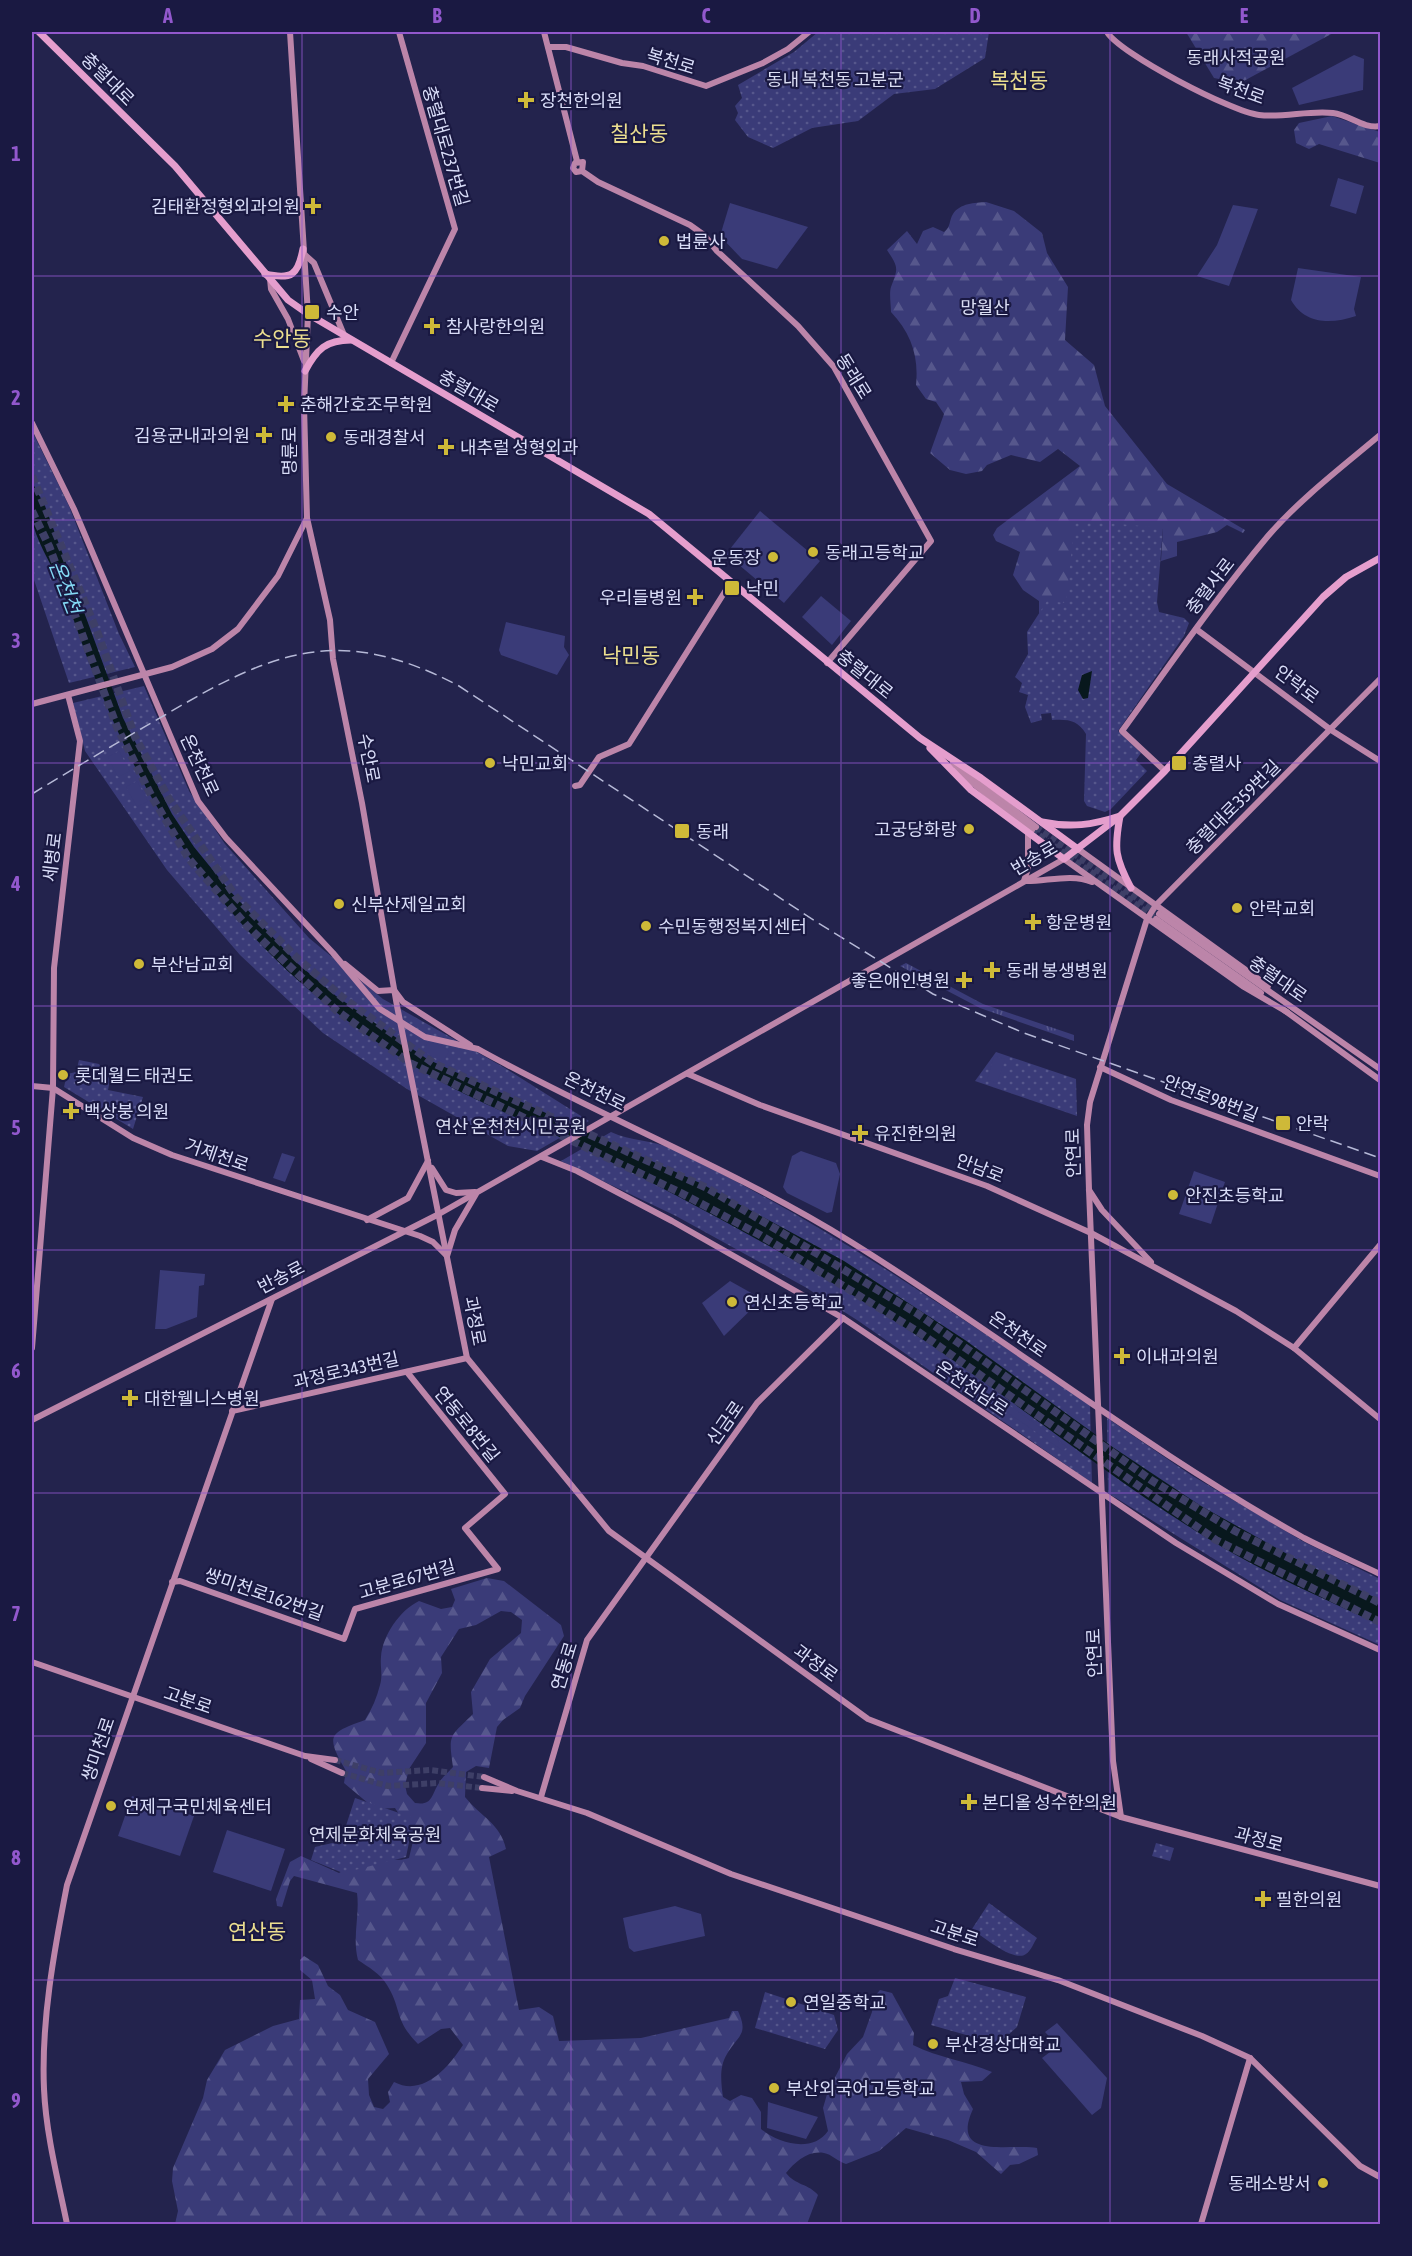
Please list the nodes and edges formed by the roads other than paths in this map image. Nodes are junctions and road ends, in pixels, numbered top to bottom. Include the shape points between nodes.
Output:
1 (39, 32) edge
2 (290, 32) edge
3 (399, 32) edge
4 (544, 32) edge
5 (809, 32) edge
6 (1107, 32) edge
7 (549, 47) junction
8 (1380, 126) edge
9 (304, 251) junction
10 (268, 276) junction
11 (308, 314) junction
12 (348, 338) junction
13 (391, 363) junction
14 (306, 368) junction
15 (32, 423) edge
16 (1380, 435) edge
17 (307, 518) junction
18 (1380, 558) edge
19 (731, 582) junction
20 (1196, 629) junction
21 (827, 663) junction
22 (1255, 672) junction
23 (1380, 679) edge
24 (68, 695) junction
25 (32, 704) edge
26 (1331, 730) junction
27 (920, 738) junction
28 (1380, 761) edge
29 (1165, 771) junction
30 (575, 786) dead end
31 (1120, 816) junction
32 (1034, 828) junction
33 (1078, 849) junction
34 (1064, 859) junction
35 (1024, 882) junction
36 (1131, 888) junction
37 (1106, 889) junction
38 (1156, 905) junction
39 (1158, 916) tunnel mouth
40 (1147, 919) junction
41 (333, 953) junction
42 (394, 990) junction
43 (1289, 1009) junction
44 (478, 1049) junction
45 (1100, 1067) junction
46 (1380, 1069) edge
47 (688, 1074) junction
48 (1380, 1080) edge
49 (32, 1086) edge
50 (53, 1088) junction
51 (418, 1106) joint
52 (542, 1157) junction
53 (428, 1160) junction
54 (1380, 1176) edge
55 (1089, 1190) junction
56 (478, 1192) junction
57 (439, 1214) junction
58 (367, 1220) junction
59 (404, 1232) junction
60 (1090, 1233) junction
61 (1380, 1245) edge
62 (447, 1256) junction
63 (1155, 1266) junction
64 (272, 1299) junction
65 (843, 1318) junction
66 (32, 1348) edge
67 (1294, 1348) junction
68 (467, 1358) junction
69 (407, 1372) junction
70 (1098, 1410) junction
71 (232, 1411) junction
72 (1380, 1419) edge
73 (32, 1420) edge
74 (1102, 1495) junction
75 (647, 1559) junction
76 (498, 1569) joint
77 (1380, 1574) edge
78 (172, 1582) junction
79 (344, 1638) joint
80 (1380, 1650) edge
81 (32, 1662) edge
82 (132, 1696) junction
83 (305, 1756) junction
84 (335, 1760) tunnel mouth
85 (342, 1773) tunnel mouth
86 (484, 1777) tunnel mouth
87 (482, 1788) tunnel mouth
88 (517, 1791) junction
89 (541, 1797) junction
90 (1120, 1818) junction
91 (1380, 1886) edge
92 (1250, 2058) junction
93 (1380, 2177) edge
94 (66, 2224) edge
95 (1201, 2224) edge

1 - 10 main road, 충렬대로 via 175,166
2 - 9 main road, 명륜로
3 - 13 main road, 충렬대로237번길 via 455,230
4 - 7 main road, 동래로
5 - 7 main road, 복천로 via 763,63 706,86 644,66 566,47
6 - 8 main road, 복천로 via 1116,43 1143,60 1256,115 1281,117 1329,112 1370,128
7 - 21 main road, 동래로 via 577,161 584,165 582,171 704,235 798,326 834,367 931,541
9 - 10 main road via 293,274
9 - 11 main road, 명륜로
9 - 12 main road via 314,263
10 - 11 main road, 충렬대로 via 288,300
10 - 14 main road
11 - 12 main road, 충렬대로
11 - 14 main road, 명륜로
12 - 13 main road, 충렬대로
12 - 14 main road via 321,346
13 - 19 main road, 충렬대로 via 649,514
14 - 17 main road, 명륜로
15 - 41 main road, 온천천로 via 74,509 198,801 240,854
16 - 20 main road, 충렬사로 via 1276,528
17 - 24 main road via 278,576 238,629 192,659 148,675
17 - 42 main road, 수안로 via 330,620 333,659
18 - 22 main road, 반송로 via 1346,577 1323,597
19 - 21 main road, 충렬대로
19 - 30 main road via 629,744 599,757 580,785
20 - 22 main road, 안락로
20 - 29 main road, 충렬사로 via 1122,731
21 - 27 main road, 충렬대로
22 - 26 main road, 안락로
22 - 29 main road, 반송로
23 - 26 main road, 충렬대로359번길
24 - 25 main road
24 - 50 main road, 세병로 via 80,741 54,968
26 - 28 main road, 안락로
26 - 38 main road, 충렬대로359번길
27 - 32 main road via 981,778
27 - 32 main road via 971,790
29 - 31 main road, 반송로
31 - 32 main road via 1084,826
31 - 33 main road, 반송로
31 - 36 main road via 1115,850
32 - 33 main road
32 - 34 main road
32 - 35 main road
33 - 34 main road, 반송로
33 - 36 main road
34 - 35 main road, 반송로
34 - 37 main road
35 - 37 main road via 1085,879
35 - 47 main road, 반송로
36 - 38 main road
37 - 40 main road
38 - 40 main road, 안연로
38 - 43 main road via 1255,975
39 - 43 main road, 충렬대로
40 - 43 main road via 1244,987
40 - 45 main road, 안연로
41 - 42 main road via 378,992
41 - 44 main road, 온천천로 via 380,1009 425,1037
42 - 44 main road via 403,1002 442,1030
42 - 51 main road, 수안로
43 - 46 main road, 충렬대로
43 - 48 main road
44 - 70 main road, 온천천로 via 795,1209 948,1302
45 - 54 main road, 안연로98번길 via 1171,1100
45 - 55 main road, 안연로 via 1087,1116
47 - 52 main road, 반송로
47 - 60 main road, 안남로 via 760,1105 987,1186
49 - 50 main road, 거제천로
50 - 58 main road, 거제천로 via 133,1138 172,1155
50 - 66 main road, 세병로
51 - 53 main road, 과정로
52 - 56 main road, 반송로
52 - 65 main road, 온천천남로 via 672,1221
53 - 56 main road via 446,1190
53 - 57 main road, 과정로
53 - 58 main road via 408,1198
55 - 60 main road, 안연로
55 - 63 main road, 안남로 via 1109,1218
56 - 57 main road, 반송로
56 - 62 main road via 454,1230
57 - 59 main road, 반송로
57 - 62 main road, 과정로
58 - 59 main road, 거제천로
59 - 62 main road, 거제천로 via 433,1242
59 - 64 main road, 반송로
60 - 63 main road, 안남로
60 - 70 main road, 안연로
61 - 67 main road
62 - 68 main road, 과정로
63 - 67 main road, 안남로
64 - 71 main road, 쌍미천로
64 - 73 main road, 반송로
65 - 74 main road, 온천천남로
65 - 75 main road, 신금로 via 757,1403
67 - 72 main road, 안남로
68 - 69 main road, 과정로343번길
68 - 75 main road, 과정로 via 609,1532
69 - 71 main road, 과정로343번길
69 - 76 main road, 연동로8번길 via 504,1494 465,1528
70 - 74 main road, 안연로
70 - 77 main road, 온천천로 via 1305,1539
71 - 78 main road, 쌍미천로
74 - 80 main road, 온천천남로 via 1278,1604
74 - 90 main road, 안연로 via 1113,1761
75 - 89 main road, 연동로 via 587,1640
75 - 90 main road, 과정로 via 868,1719
76 - 79 main road, 고분로67번길 via 355,1609
78 - 79 main road, 쌍미천로162번길 via 180,1581
78 - 82 main road, 쌍미천로
81 - 82 main road, 고분로
82 - 83 main road, 고분로
82 - 94 main road, 쌍미천로 via 68,1885 48,2008 44,2091
83 - 84 main road, 고분로
83 - 85 main road
86 - 88 main road, 고분로
87 - 88 main road
88 - 89 main road, 고분로
89 - 92 main road, 고분로 via 731,1874 1058,1980
90 - 91 main road, 과정로
92 - 93 main road, 고분로 via 1360,2166
92 - 95 main road

